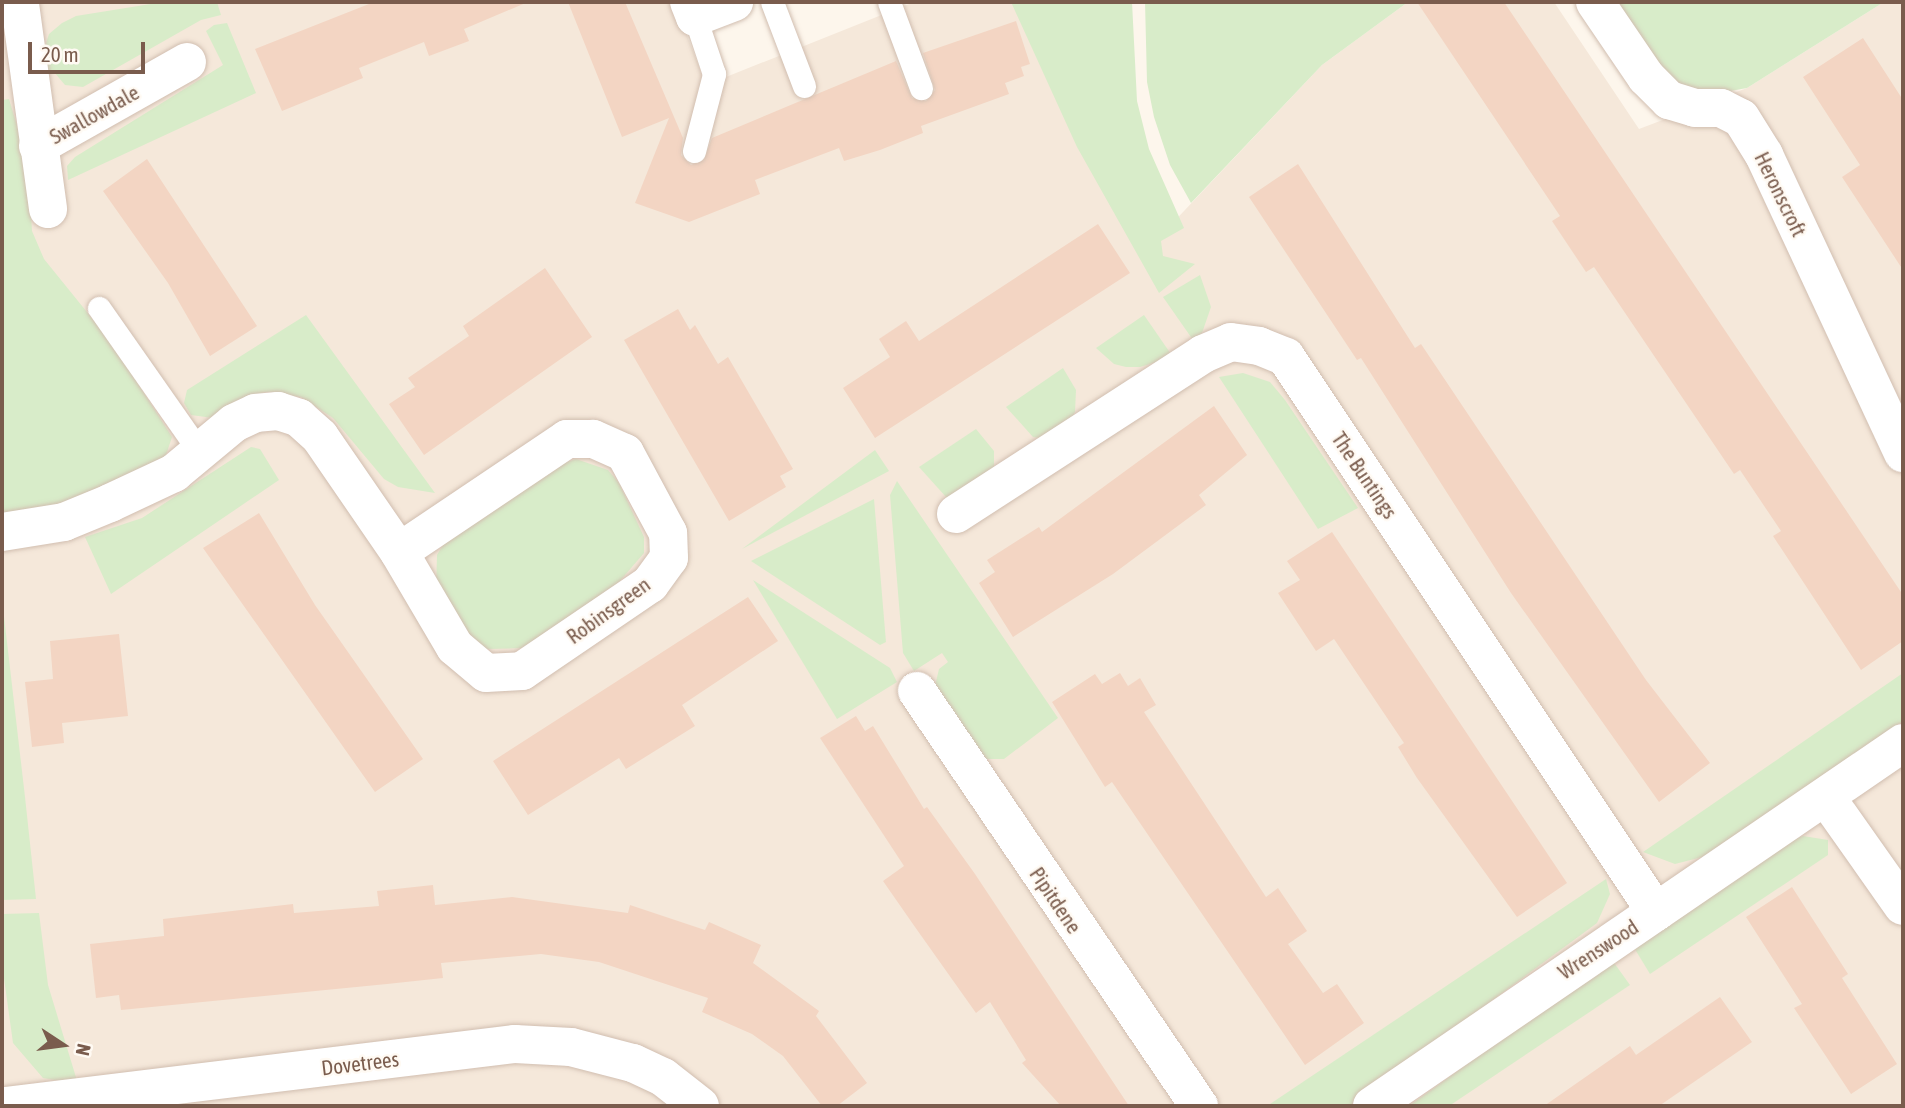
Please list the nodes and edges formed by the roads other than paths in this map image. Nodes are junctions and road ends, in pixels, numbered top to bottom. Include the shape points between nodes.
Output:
1 (734, 2) edge
2 (772, 2) edge
3 (889, 2) edge
4 (1595, 2) edge
5 (19, 4) edge
6 (692, 9) edge
7 (187, 62) dead end
8 (804, 86) dead end
9 (921, 88) dead end
10 (38, 146) junction
11 (694, 151) dead end
12 (48, 209) dead end
13 (99, 308) dead end
14 (200, 452) junction
15 (1903, 453) edge
16 (956, 514) dead end
17 (2, 532) edge
18 (399, 552) junction
19 (917, 691) dead end
20 (1903, 743) edge
21 (1826, 797) junction
22 (1903, 906) edge
23 (1656, 912) junction
24 (5, 1106) edge
25 (700, 1106) edge
26 (1199, 1106) edge
27 (1372, 1106) edge

1 - 6 street
2 - 8 lane
3 - 9 lane
4 - 15 street, Heronscroft via 1646,77 1669,100 1695,108 1721,107 1741,118 1764,155
5 - 10 street, Swallowdale
6 - 11 lane via 714,74
7 - 10 street, Swallowdale
10 - 12 street, Swallowdale
13 - 14 lane
14 - 17 street, Robinsgreen via 174,472 90,512
14 - 18 street, Robinsgreen via 234,423 255,413 278,411 299,418 320,437
16 - 23 street, The Buntings via 1202,354 1231,342 1259,345 1286,357
18 - 18 street, Robinsgreen via 567,439 580,439 625,453 668,533 669,558 650,584 522,671 486,673 455,647
19 - 26 street, Pipitdene
20 - 21 street, Wrenswood
21 - 22 street
21 - 23 street, Wrenswood
23 - 27 street, Wrenswood
24 - 25 street, Dovetrees via 515,1044 571,1047 633,1063 663,1077

